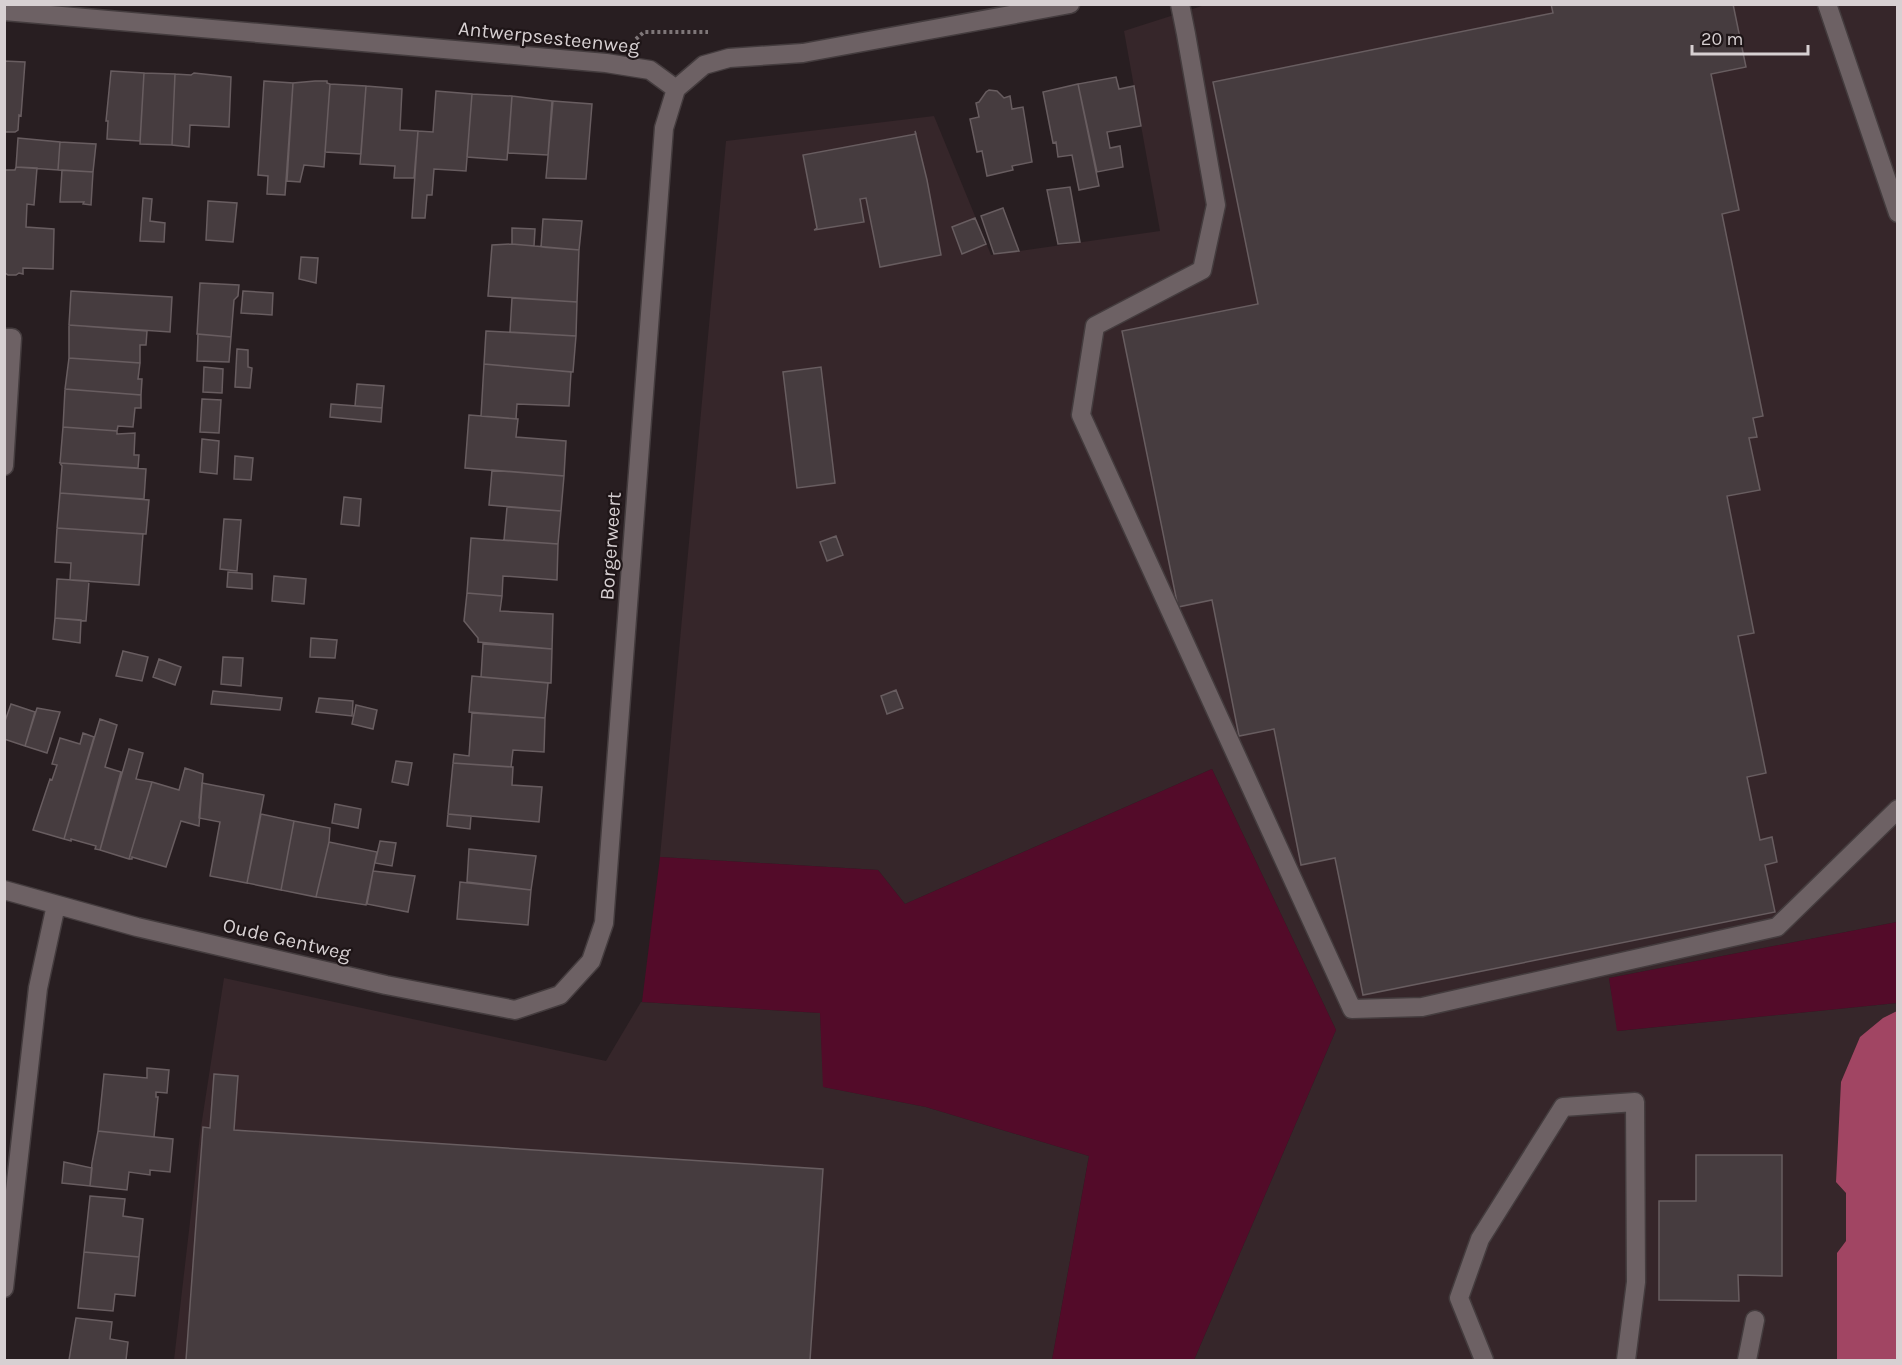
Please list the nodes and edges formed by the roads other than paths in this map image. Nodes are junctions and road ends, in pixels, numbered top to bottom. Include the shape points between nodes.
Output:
1 (1070, 4) edge
2 (1180, 4) edge
3 (1827, 4) edge
4 (1009, 10) edge
5 (4, 11) edge
6 (676, 89) junction
7 (1898, 213) edge
8 (4, 338) edge
9 (4, 466) edge
10 (1898, 809) edge
11 (4, 890) edge
12 (56, 905) junction
13 (560, 995) joint
14 (4, 1288) edge
15 (1755, 1320) dead end
16 (1484, 1360) edge
17 (1626, 1360) edge
18 (1747, 1360) edge

1 - 4 street
2 - 10 street via 1216,205 1202,270 1095,326 1081,415 1352,1009 1422,1007 1777,927
3 - 7 street
4 - 6 street via 803,53 729,58 704,64
5 - 6 street, Antwerpsesteenweg via 606,63 650,70
6 - 13 street, Borgerweert via 664,128 604,923 591,961
8 - 9 street via 12,338
11 - 12 street, Oude Gentweg
12 - 13 street, Oude Gentweg via 375,982 515,1010
12 - 14 street via 38,988
15 - 18 street
16 - 17 street via 1459,1298 1480,1239 1563,1107 1635,1102 1636,1282

